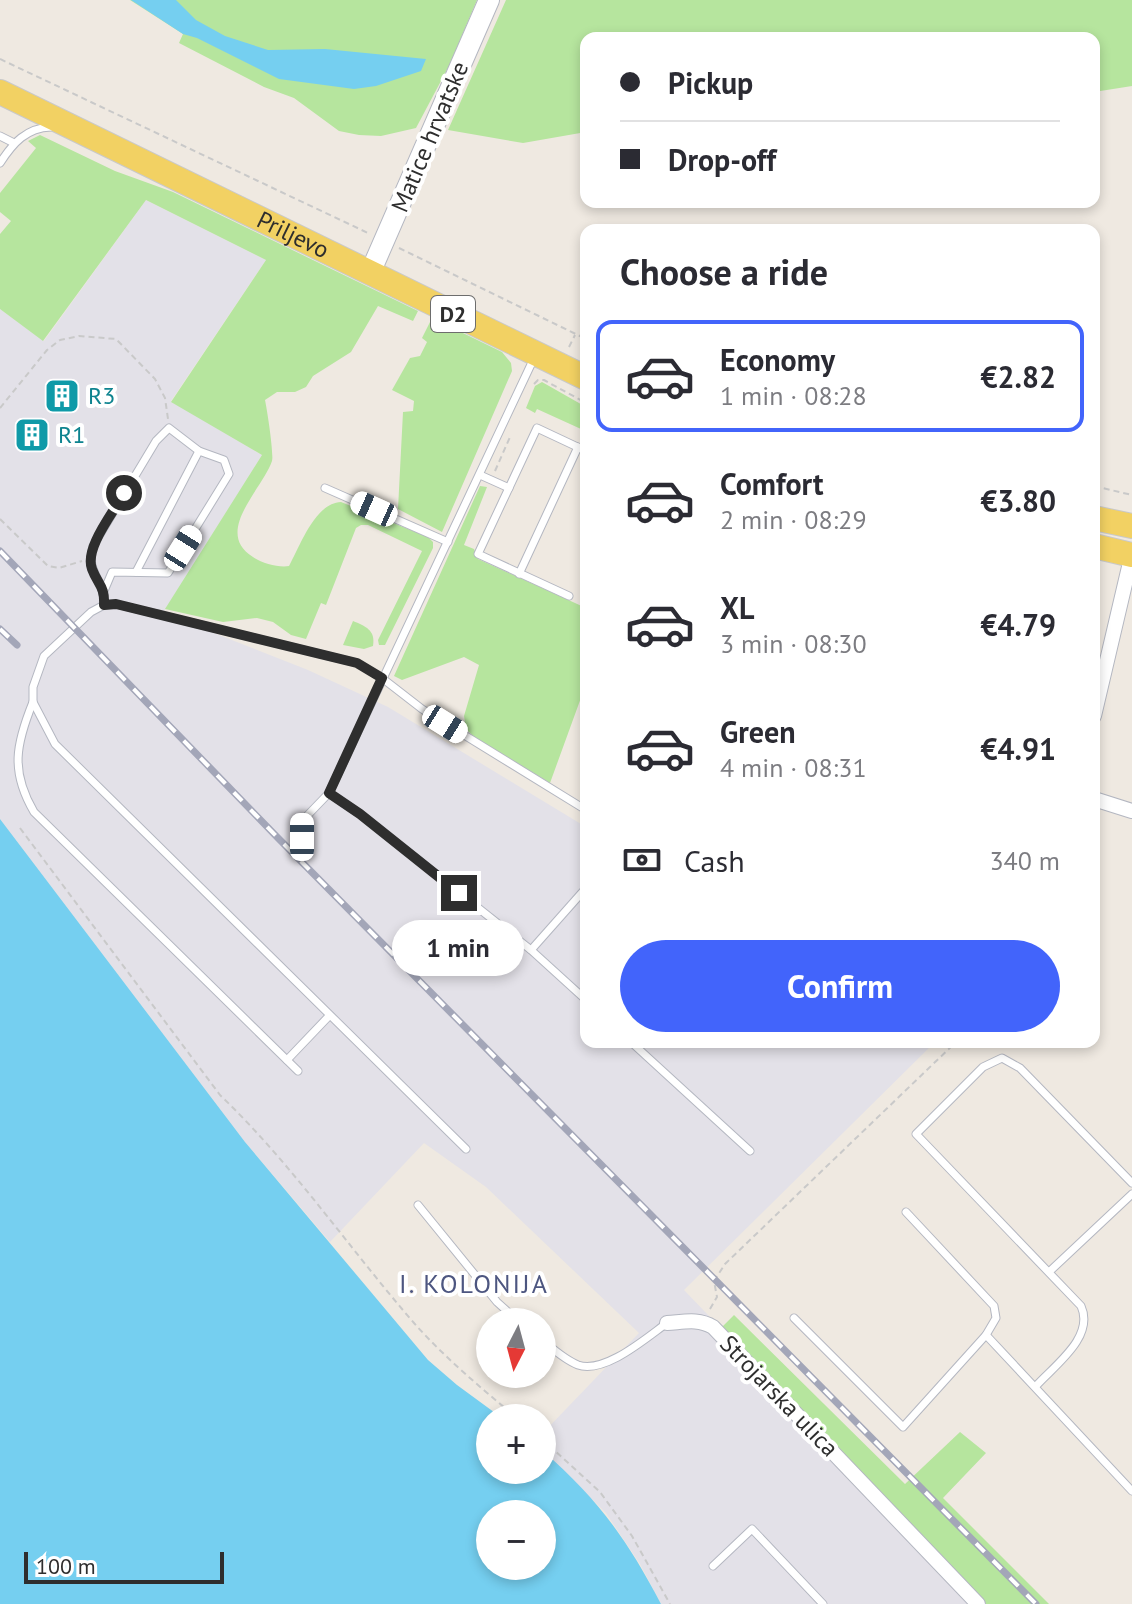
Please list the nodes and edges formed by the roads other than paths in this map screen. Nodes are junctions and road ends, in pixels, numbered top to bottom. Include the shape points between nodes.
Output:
1 (489, 0) edge
2 (0, 92) edge
3 (71, 128) junction
4 (0, 136) edge
5 (14, 143) junction
6 (0, 163) edge
7 (370, 273) junction
8 (536, 354) junction
9 (580, 375) edge
10 (580, 448) edge
11 (199, 451) junction
12 (580, 453) edge
13 (480, 475) junction
14 (325, 488) dead end
15 (509, 488) junction
16 (1100, 519) edge
17 (1132, 526) edge
18 (448, 542) junction
19 (1100, 547) edge
20 (1132, 555) edge
21 (136, 572) junction
22 (519, 574) junction
23 (104, 591) junction
24 (569, 596) dead end
25 (104, 605) junction
26 (1100, 664) edge
27 (382, 678) junction
28 (33, 702) junction
29 (329, 793) junction
30 (1100, 801) edge
31 (580, 806) edge
32 (1132, 811) edge
33 (302, 854) dead end
34 (580, 895) edge
35 (531, 950) junction
36 (580, 995) edge
37 (329, 1016) junction
38 (638, 1048) edge
39 (287, 1060) junction
40 (298, 1071) dead end
41 (466, 1149) dead end
42 (750, 1151) dead end
43 (1132, 1183) edge
44 (1132, 1194) edge
45 (418, 1205) dead end
46 (906, 1212) dead end
47 (1050, 1271) junction
48 (504, 1308) edge
49 (794, 1318) dead end
50 (667, 1323) joint
51 (986, 1335) junction
52 (556, 1350) edge
53 (1036, 1386) junction
54 (1132, 1491) edge
55 (713, 1566) dead end
56 (823, 1604) edge
57 (978, 1604) edge

1 - 7 main road, Matice hrvatske
2 - 3 main road, Priljevo / D2
3 - 5 lane via 42,127
3 - 7 main road, Priljevo / D2
4 - 5 lane
5 - 6 lane
7 - 8 main road, Priljevo / D2
8 - 9 main road, Priljevo / D2
8 - 13 lane
10 - 15 lane via 537,428
11 - 21 lane
11 - 21 lane via 224,460 229,474 168,573
11 - 23 lane via 169,428 156,441 93,546 91,567
12 - 22 lane
13 - 15 lane
13 - 18 lane
14 - 18 lane
15 - 22 lane via 478,554
16 - 17 main road
18 - 27 lane
19 - 20 main road
20 - 26 street
21 - 23 lane via 112,572
22 - 24 lane
23 - 25 lane
25 - 27 lane via 357,663
25 - 28 lane via 44,656
27 - 29 lane
27 - 31 lane via 422,709
28 - 37 lane via 55,744
28 - 39 lane via 17,756 34,812
29 - 33 lane via 302,821
29 - 35 lane
30 - 32 street
34 - 35 lane
35 - 36 lane
37 - 39 lane
37 - 41 lane
38 - 42 lane
39 - 40 lane
43 - 47 lane via 1020,1068 1002,1058 983,1067 916,1134
44 - 47 lane
45 - 48 lane
46 - 51 lane via 994,1306 996,1318
47 - 53 lane via 1081,1306 1084,1329
49 - 51 lane via 903,1427
50 - 52 lane, Strojarska ulica via 596,1366 575,1364
50 - 57 street, Strojarska ulica via 695,1320 713,1327
51 - 53 lane
53 - 54 lane
55 - 56 lane via 752,1529

